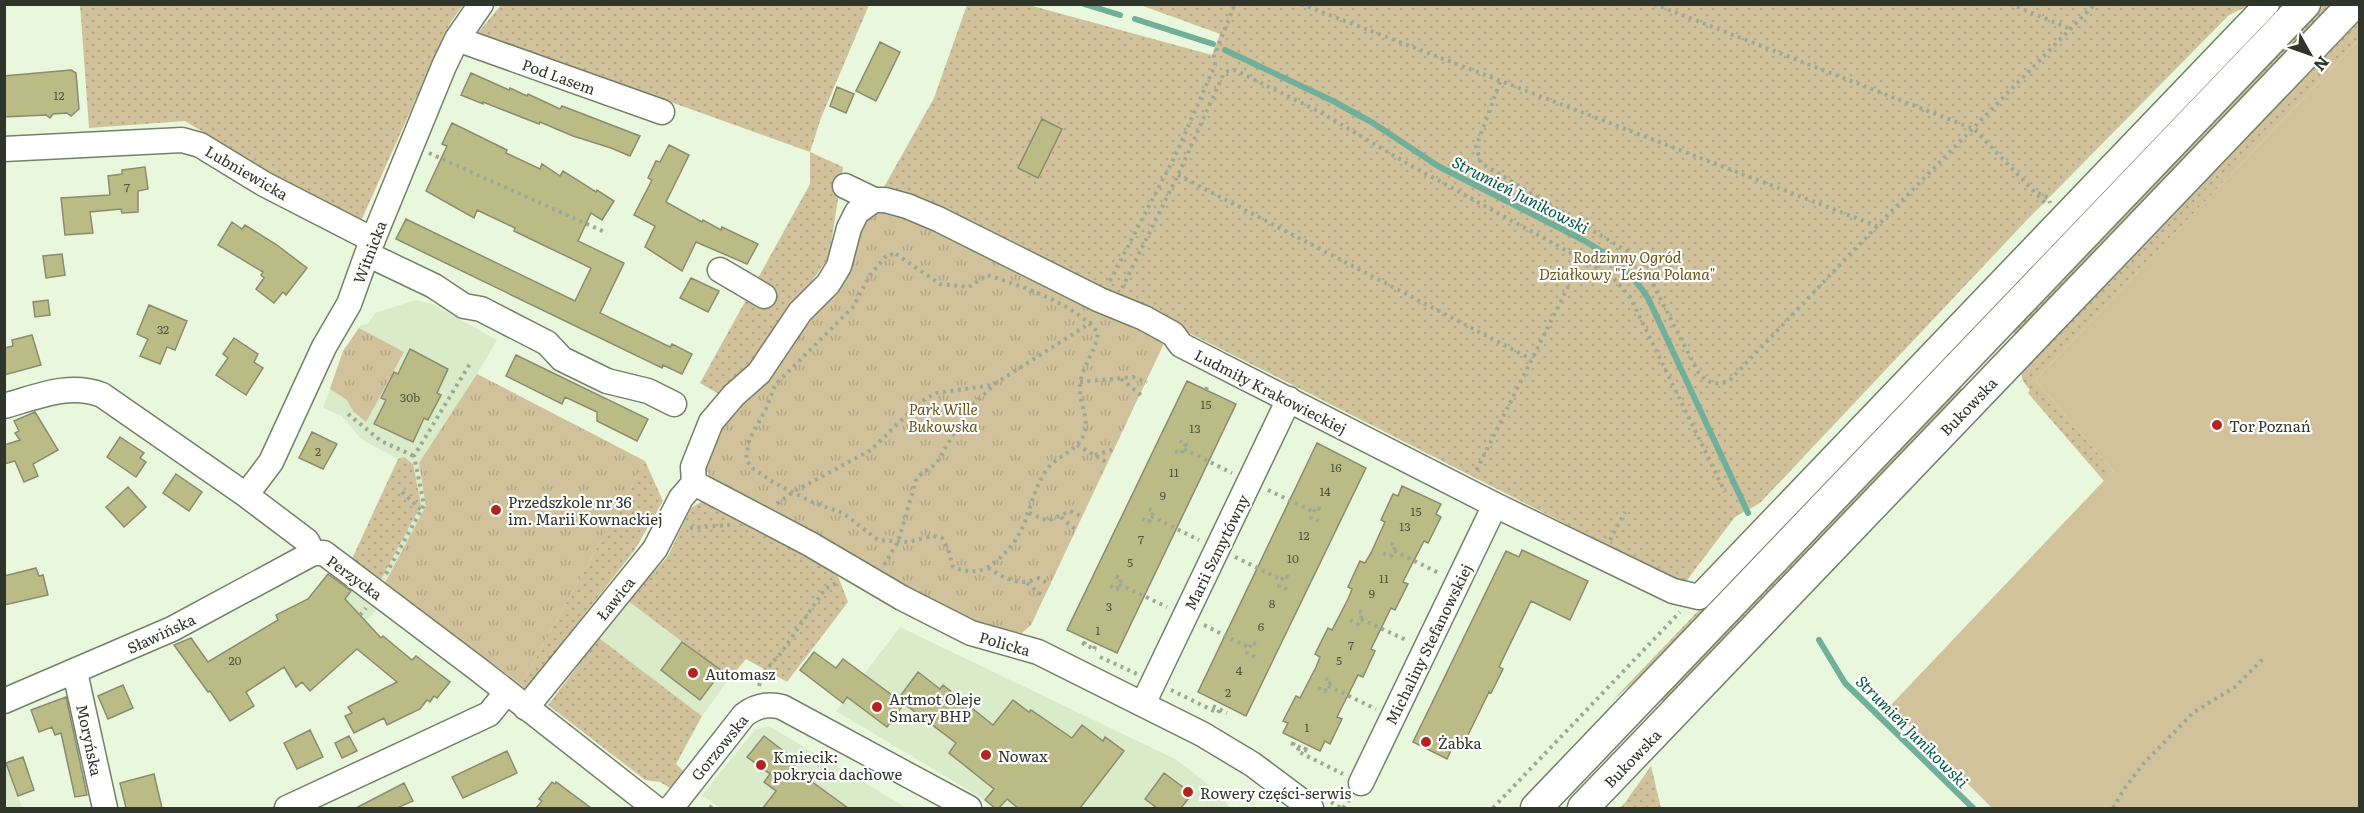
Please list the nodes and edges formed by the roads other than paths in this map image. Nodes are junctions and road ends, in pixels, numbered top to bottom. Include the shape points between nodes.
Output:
1 (481, 4) edge
2 (2267, 4) edge
3 (2305, 4) edge
4 (2353, 4) edge
5 (457, 39) junction
6 (662, 112) dead end
7 (4, 149) edge
8 (845, 186) dead end
9 (874, 200) junction
10 (370, 247) junction
11 (720, 270) dead end
12 (764, 296) dead end
13 (1289, 399) junction
14 (674, 404) dead end
15 (4, 406) edge
16 (694, 483) junction
17 (246, 495) junction
18 (1495, 505) junction
19 (313, 553) junction
20 (75, 672) junction
21 (506, 693) junction
22 (4, 701) edge
23 (1143, 704) junction
24 (526, 708) junction
25 (1361, 783) road end
26 (316, 802) edge
27 (105, 808) edge
28 (286, 808) edge
29 (656, 808) edge
30 (670, 808) edge
31 (969, 808) edge
32 (1311, 808) edge
33 (1536, 808) edge
34 (1583, 808) edge

1 - 5 street, Witnicka
2 - 18 street, Ludmiły Krakowieckiej via 1700,597 1673,591
3 - 33 main road
4 - 34 main road, Bukowska
5 - 6 street, Pod Lasem
5 - 10 street, Witnicka
7 - 10 street, Lubniewicka via 182,140 200,145
8 - 9 street, Ludmiły Krakowieckiej
9 - 13 street, Ludmiły Krakowieckiej via 885,200 938,219 1144,318 1173,333 1181,345
9 - 16 street via 857,212 839,266 828,284 800,312 759,373 711,423 693,467
10 - 14 street, Lubniewicka via 464,306 481,309 547,344 571,364
10 - 17 street, Witnicka via 349,304 324,347 271,462
11 - 12 street
13 - 18 street, Ludmiły Krakowieckiej
13 - 23 street, Marii Szmytówny
15 - 17 street, Perzycka via 60,390 89,390 114,402
16 - 23 street, Policka via 971,633 1038,652
16 - 24 street, Ławica via 681,498 655,549
17 - 19 street, Perzycka via 307,541
18 - 25 street, Michaliny Stefanowskiej
19 - 20 street, Sławińska via 172,629
19 - 21 street, Perzycka via 324,553
20 - 22 street, Sławińska
20 - 27 street, Moryńska
21 - 24 street, Perzycka
21 - 26 street via 489,714
23 - 32 street, Policka via 1224,747
24 - 29 street, Perzycka
26 - 28 street
30 - 31 street, Gorzowska via 736,723 752,709 766,705 782,706

